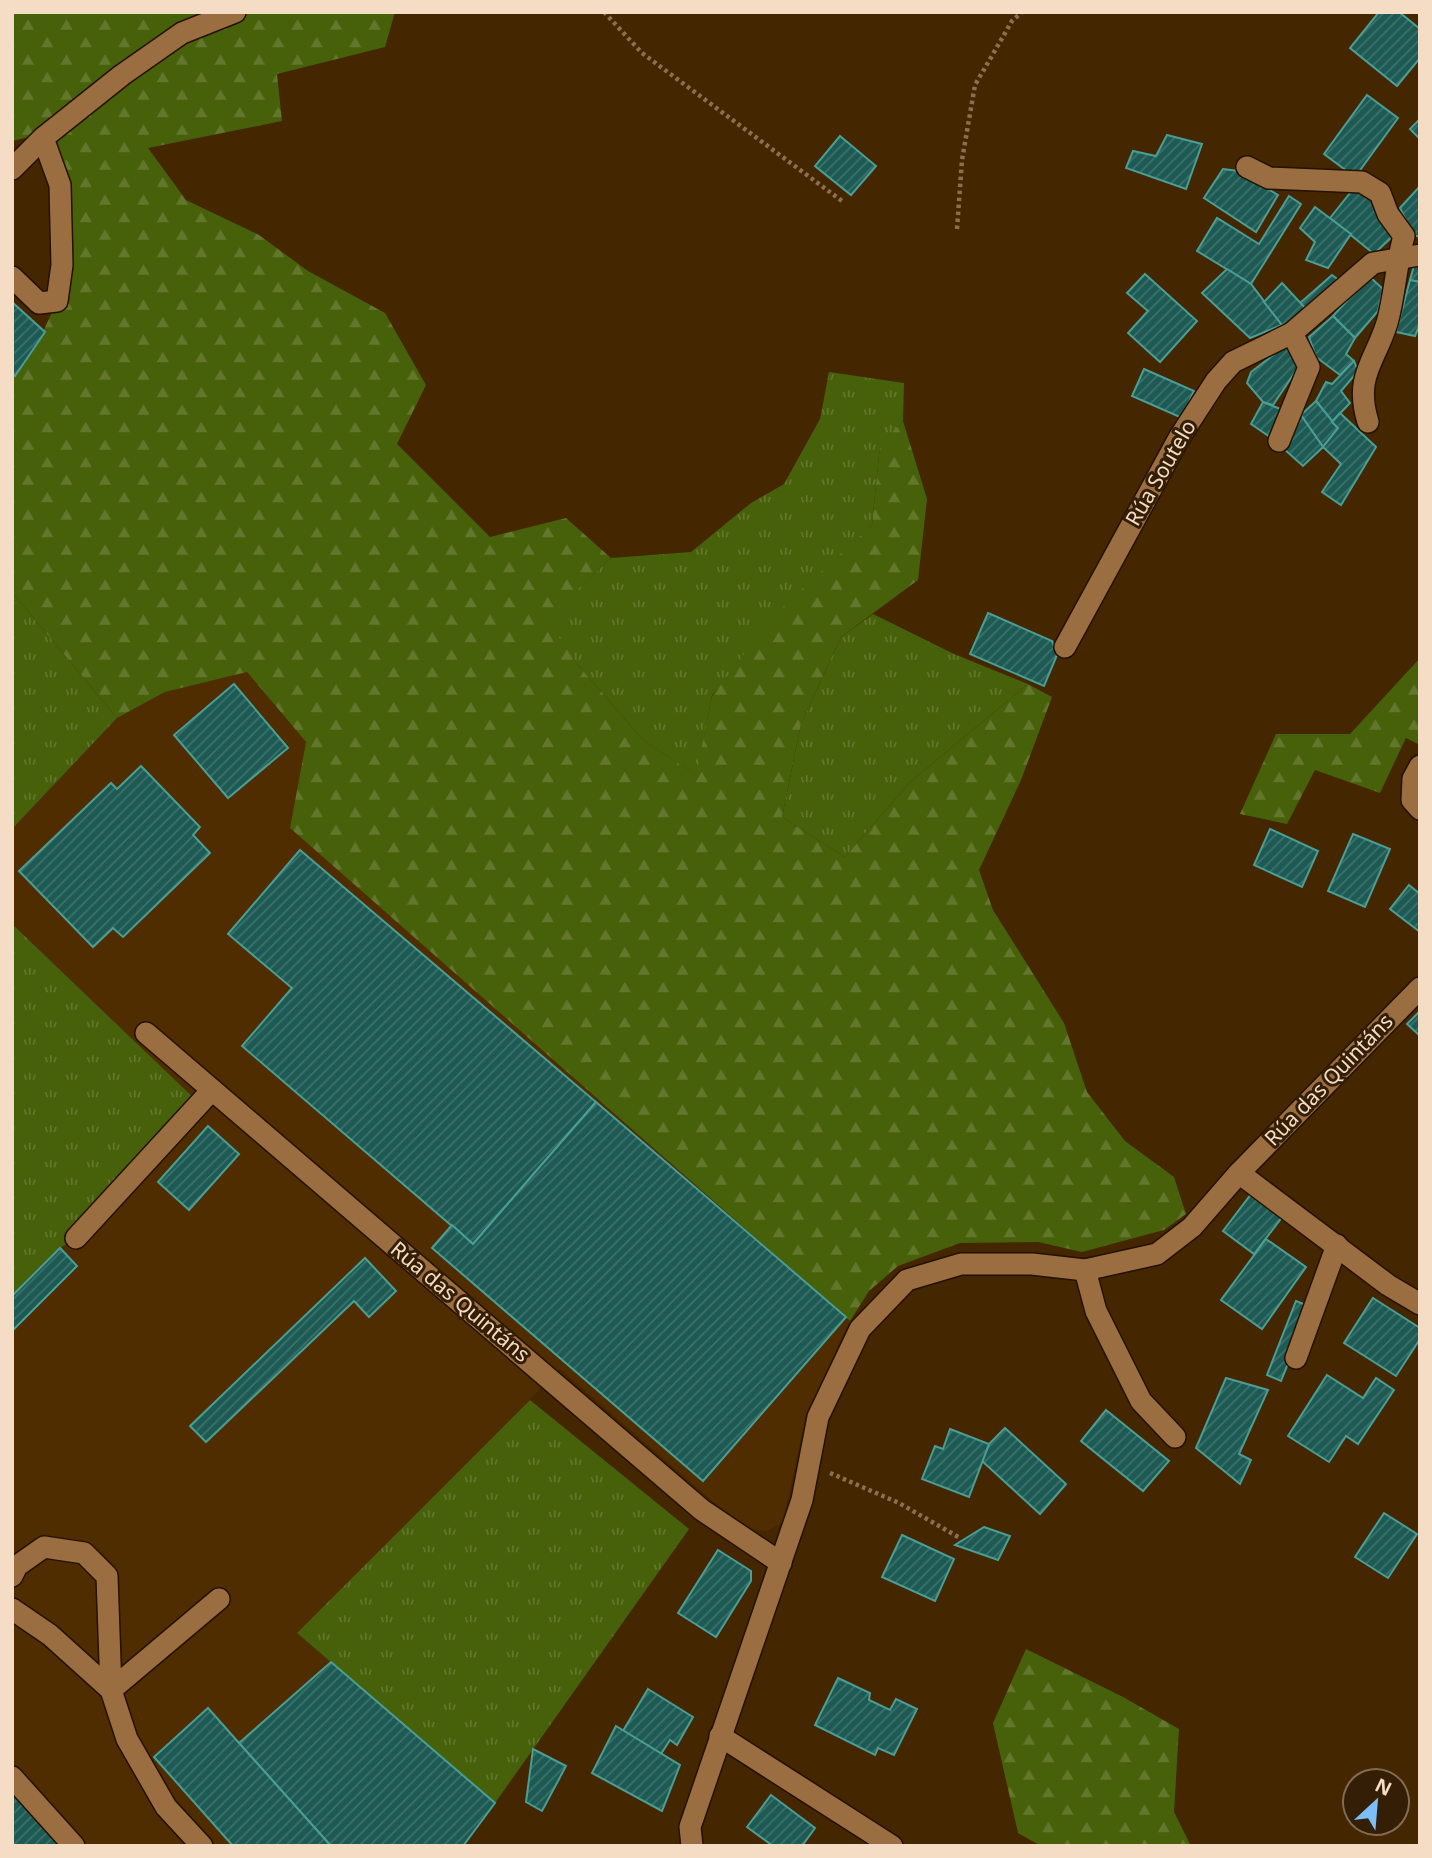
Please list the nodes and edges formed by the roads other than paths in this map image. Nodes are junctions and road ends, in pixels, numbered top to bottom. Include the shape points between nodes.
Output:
1 (234, 12) edge
2 (43, 138) junction
3 (1247, 167) dead end
4 (12, 169) edge
5 (1420, 255) edge
6 (1398, 256) junction
7 (12, 277) edge
8 (1293, 333) junction
9 (1367, 422) dead end
10 (1279, 441) dead end
11 (1065, 647) dead end
12 (1420, 766) edge
13 (1420, 809) edge
14 (1420, 988) edge
15 (146, 1033) dead end
16 (212, 1090) junction
17 (1239, 1173) junction
18 (76, 1238) dead end
19 (1337, 1245) junction
20 (1085, 1270) junction
21 (1420, 1304) edge
22 (1296, 1358) dead end
23 (1175, 1437) dead end
24 (781, 1563) junction
25 (12, 1576) edge
26 (219, 1599) dead end
27 (12, 1609) edge
28 (111, 1690) junction
29 (720, 1736) junction
30 (12, 1777) edge
31 (197, 1844) edge
32 (74, 1846) edge
33 (692, 1846) edge
34 (892, 1846) edge

1 - 2 street via 182,33
2 - 4 street
2 - 7 street via 60,185 62,265 57,301 38,303
3 - 6 street via 1269,178 1362,182 1380,194 1404,236
5 - 6 street, Rúa Soutelo
6 - 8 street, Rúa Soutelo via 1373,263
6 - 9 street via 1387,323 1370,357 1361,399
8 - 10 street via 1309,367
8 - 11 street, Rúa Soutelo via 1233,362 1216,381 1179,438
12 - 13 street via 1413,779 1412,800
14 - 17 street, Rúa das Quintáns
15 - 16 street, Rúa das Quintáns
16 - 18 street
16 - 24 street, Rúa das Quintáns via 702,1510
17 - 19 street
17 - 20 street, Rúa das Quintáns via 1192,1227 1157,1254
19 - 21 street
19 - 22 street
20 - 23 street via 1096,1311 1142,1401
20 - 24 street, Rúa das Quintáns via 961,1264 906,1280 860,1329 818,1417 802,1500
24 - 29 street, Rúa das Quintáns
25 - 28 street via 17,1566 44,1547 84,1553 107,1576
26 - 28 street
27 - 28 street via 50,1635
28 - 31 street via 127,1739 166,1807
29 - 33 street, Rúa das Quintáns via 690,1827
29 - 34 street
30 - 32 street

